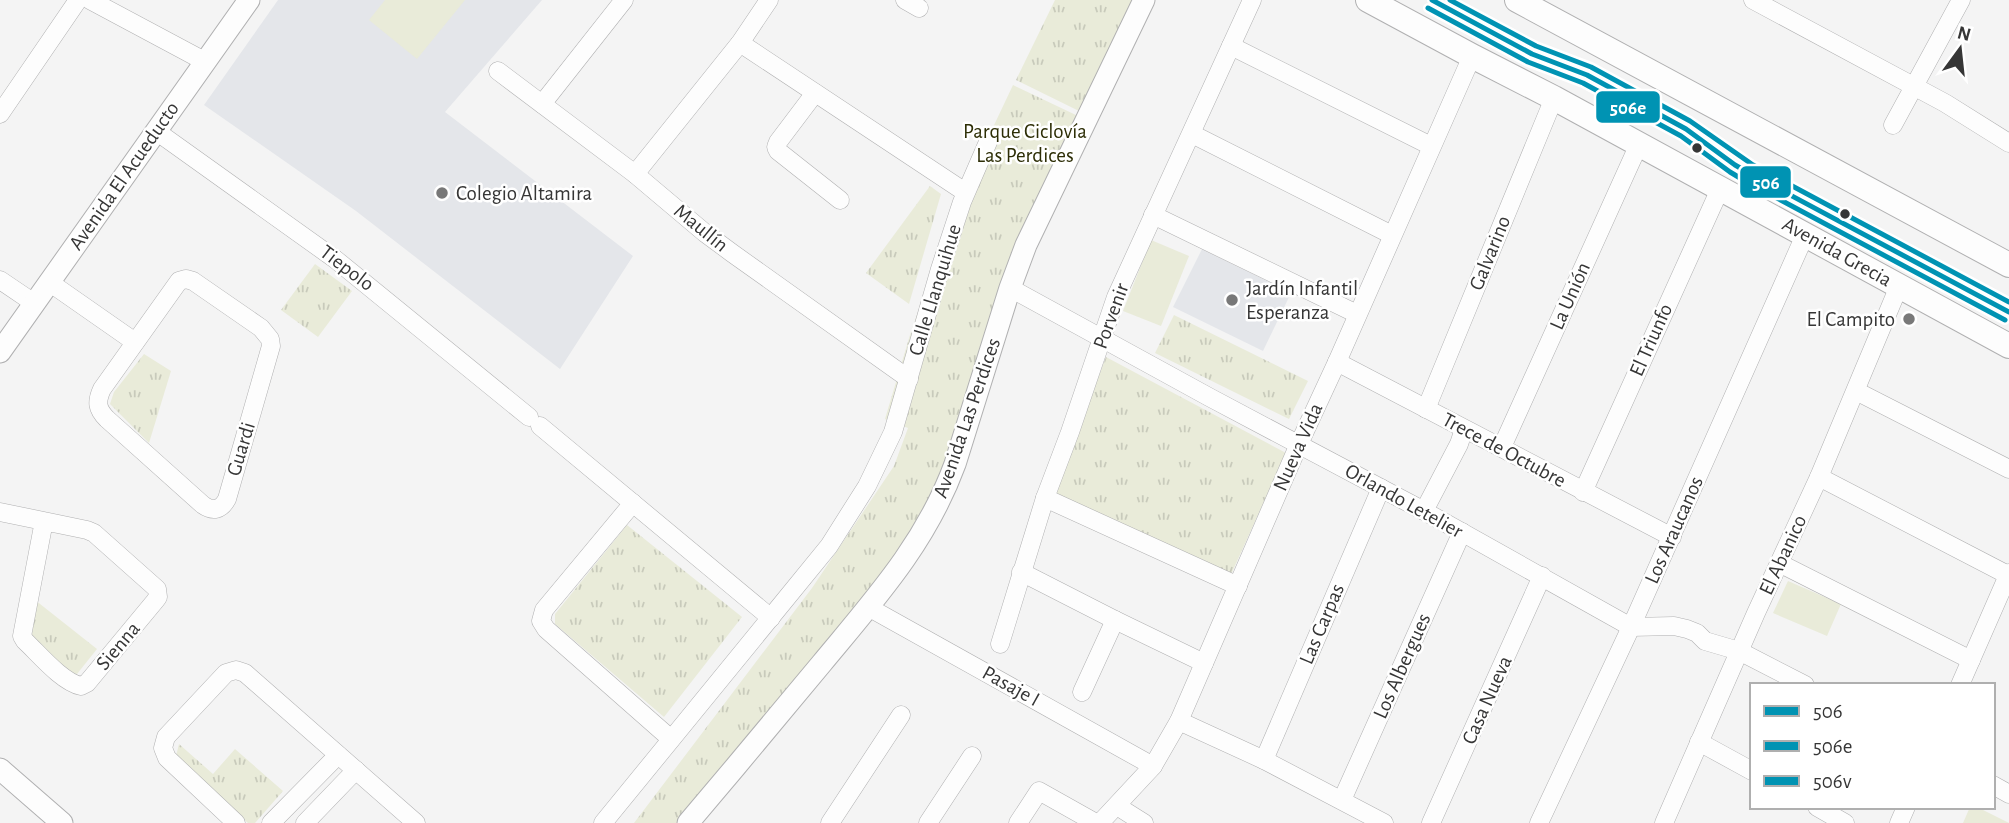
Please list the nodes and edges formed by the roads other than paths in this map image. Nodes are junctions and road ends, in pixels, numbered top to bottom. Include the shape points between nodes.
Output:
1 (78, 0) edge
2 (90, 0) edge
3 (249, 0) edge
4 (624, 0) edge
5 (769, 0) edge
6 (1144, 0) edge
7 (1252, 0) edge
8 (1368, 0) edge
9 (1754, 0) edge
10 (1961, 0) edge
11 (1530, 3) edge
12 (740, 43) junction
13 (1231, 46) junction
14 (1472, 56) junction
15 (206, 62) junction
16 (498, 72) dead end
17 (1913, 87) junction
18 (815, 93) junction
19 (1554, 98) junction
20 (542, 104) junction
21 (0, 114) edge
22 (1893, 125) dead end
23 (156, 131) junction
24 (1192, 134) junction
25 (988, 142) dead end
26 (1639, 144) junction
27 (2009, 144) edge
28 (1432, 146) junction
29 (635, 174) junction
30 (1720, 189) junction
31 (965, 192) junction
32 (840, 200) dead end
33 (1153, 215) junction
34 (1392, 234) junction
35 (1805, 235) junction
36 (2009, 265) edge
37 (0, 280) edge
38 (49, 282) junction
39 (1899, 286) junction
40 (1010, 288) junction
41 (34, 303) junction
42 (1357, 314) junction
43 (1102, 339) junction
44 (135, 342) junction
45 (2009, 346) edge
46 (0, 352) edge
47 (1337, 362) junction
48 (909, 379) junction
49 (1856, 391) junction
50 (1426, 409) junction
51 (1464, 429) junction
52 (1299, 444) junction
53 (1502, 447) junction
54 (2009, 469) edge
55 (1819, 477) junction
56 (1381, 488) junction
57 (1583, 492) junction
58 (1045, 498) junction
59 (633, 503) junction
60 (1424, 511) junction
61 (0, 512) edge
62 (44, 521) junction
63 (1462, 532) junction
64 (1672, 537) junction
65 (1779, 563) junction
66 (1021, 572) junction
67 (2009, 574) edge
68 (1542, 576) junction
69 (1238, 586) junction
70 (868, 607) junction
71 (771, 618) junction
72 (1115, 620) junction
73 (1631, 626) junction
74 (1000, 644) dead end
75 (1739, 651) junction
76 (1971, 660) junction
77 (1204, 663) junction
78 (1801, 683) edge
79 (1961, 683) edge
80 (1082, 692) dead end
81 (901, 715) dead end
82 (1179, 721) junction
83 (671, 738) junction
84 (1699, 742) junction
85 (338, 755) junction
86 (972, 756) dead end
87 (1264, 760) junction
88 (1153, 766) junction
89 (0, 769) edge
90 (356, 770) junction
91 (1750, 770) edge
92 (1342, 800) junction
93 (1117, 806) junction
94 (1820, 809) edge
95 (62, 823) edge
96 (236, 823) edge
97 (271, 823) edge
98 (304, 823) edge
99 (416, 823) edge
100 (603, 823) edge
101 (688, 823) edge
102 (830, 823) edge
103 (928, 823) edge
104 (1018, 823) edge
105 (1098, 823) edge
106 (1144, 823) edge
107 (1384, 823) edge
108 (1431, 823) edge
109 (1539, 823) edge
110 (1664, 823) edge
111 (1845, 823) edge

1 - 21 street
2 - 15 street
3 - 15 street, Avenida El Acueducto
4 - 20 street
5 - 12 street
6 - 40 street, Avenida Las Perdices via 1026,245
7 - 13 street, Porvenir
8 - 14 main road, Avenida Grecia
9 - 17 street
10 - 17 street
11 - 36 main road
12 - 18 street
12 - 29 street
13 - 24 street, Porvenir
13 - 28 street
14 - 19 main road, Avenida Grecia
14 - 28 street, Nueva Vida
15 - 23 street, Avenida El Acueducto
16 - 20 street, Maullín
17 - 22 street
17 - 27 street
18 - 31 street
18 - 32 street via 776,148
19 - 26 main road, Avenida Grecia
19 - 50 street, Galvarino
20 - 29 street, Maullín
23 - 38 street, Avenida El Acueducto
23 - 59 street, Tiepolo via 335,259
24 - 33 street, Porvenir
24 - 34 street
25 - 31 street, Calle Llanquihue
26 - 30 main road, Avenida Grecia
26 - 53 street, La Unión
28 - 34 street, Nueva Vida
29 - 48 street, Maullín via 705,233
30 - 35 main road, Avenida Grecia
30 - 57 street, El Triunfo
31 - 48 street, Calle Llanquihue
33 - 42 street
33 - 43 street, Porvenir
34 - 42 street, Nueva Vida
35 - 39 main road, Avenida Grecia
35 - 64 street, Los Araucanos
37 - 41 street
38 - 41 street, Avenida El Acueducto
38 - 44 street
39 - 45 main road, Avenida Grecia
39 - 49 street, El Abanico
40 - 43 street, Orlando Letelier
40 - 70 street, Avenida Las Perdices via 945,491 911,552
41 - 46 street, Avenida El Acueducto
42 - 47 street, Nueva Vida
43 - 52 street, Orlando Letelier
43 - 58 street, Porvenir
44 - 44 street, Guardi via 179,281 186,279 261,328 270,339 270,353 220,508 203,505 101,412 99,396
47 - 50 street, Trece de Octubre
47 - 52 street, Nueva Vida
48 - 71 street, Calle Llanquihue via 867,486 842,527
49 - 54 street
49 - 55 street, El Abanico
50 - 51 street, Trece de Octubre
51 - 53 street, Trece de Octubre
51 - 60 street
52 - 56 street, Orlando Letelier
52 - 69 street, Nueva Vida
53 - 57 street, Trece de Octubre
55 - 65 street, El Abanico
55 - 67 street
56 - 60 street, Orlando Letelier
56 - 87 street, Las Carpas
57 - 64 street, Trece de Octubre
58 - 66 street, Porvenir
58 - 69 street
59 - 71 street, Tiepolo
59 - 83 street via 544,610 541,621
60 - 63 street, Orlando Letelier
61 - 62 street, Sienna
62 - 62 street, Sienna via 94,533 158,593 81,686 62,675 22,636
63 - 68 street, Orlando Letelier
63 - 92 street, Los Albergues
64 - 73 street, Los Araucanos
65 - 75 street, El Abanico
65 - 76 street
66 - 72 street
66 - 74 street, Porvenir
67 - 76 street
68 - 73 street, Orlando Letelier
68 - 108 street, Casa Nueva
69 - 77 street, Nueva Vida
70 - 88 street, Pasaje I
70 - 101 street, Avenida Las Perdices
71 - 83 street
72 - 77 street
72 - 80 street
73 - 75 street, Orlando Letelier via 1681,627
73 - 109 street, Los Araucanos
75 - 78 street, Orlando Letelier
75 - 84 street, El Abanico
76 - 79 street
77 - 82 street, Nueva Vida
81 - 102 street
82 - 87 street
82 - 88 street, Nueva Vida
83 - 100 street
84 - 91 street
84 - 110 street, El Abanico
85 - 90 street
85 - 96 street via 245,673 226,673 166,737 163,748 167,758
85 - 97 street
86 - 103 street
87 - 92 street
88 - 93 street, Nueva Vida
89 - 95 street
90 - 98 street
90 - 99 street
92 - 107 street
93 - 105 street, Nueva Vida
93 - 106 street
94 - 111 street
104 - 105 street via 1039,791

